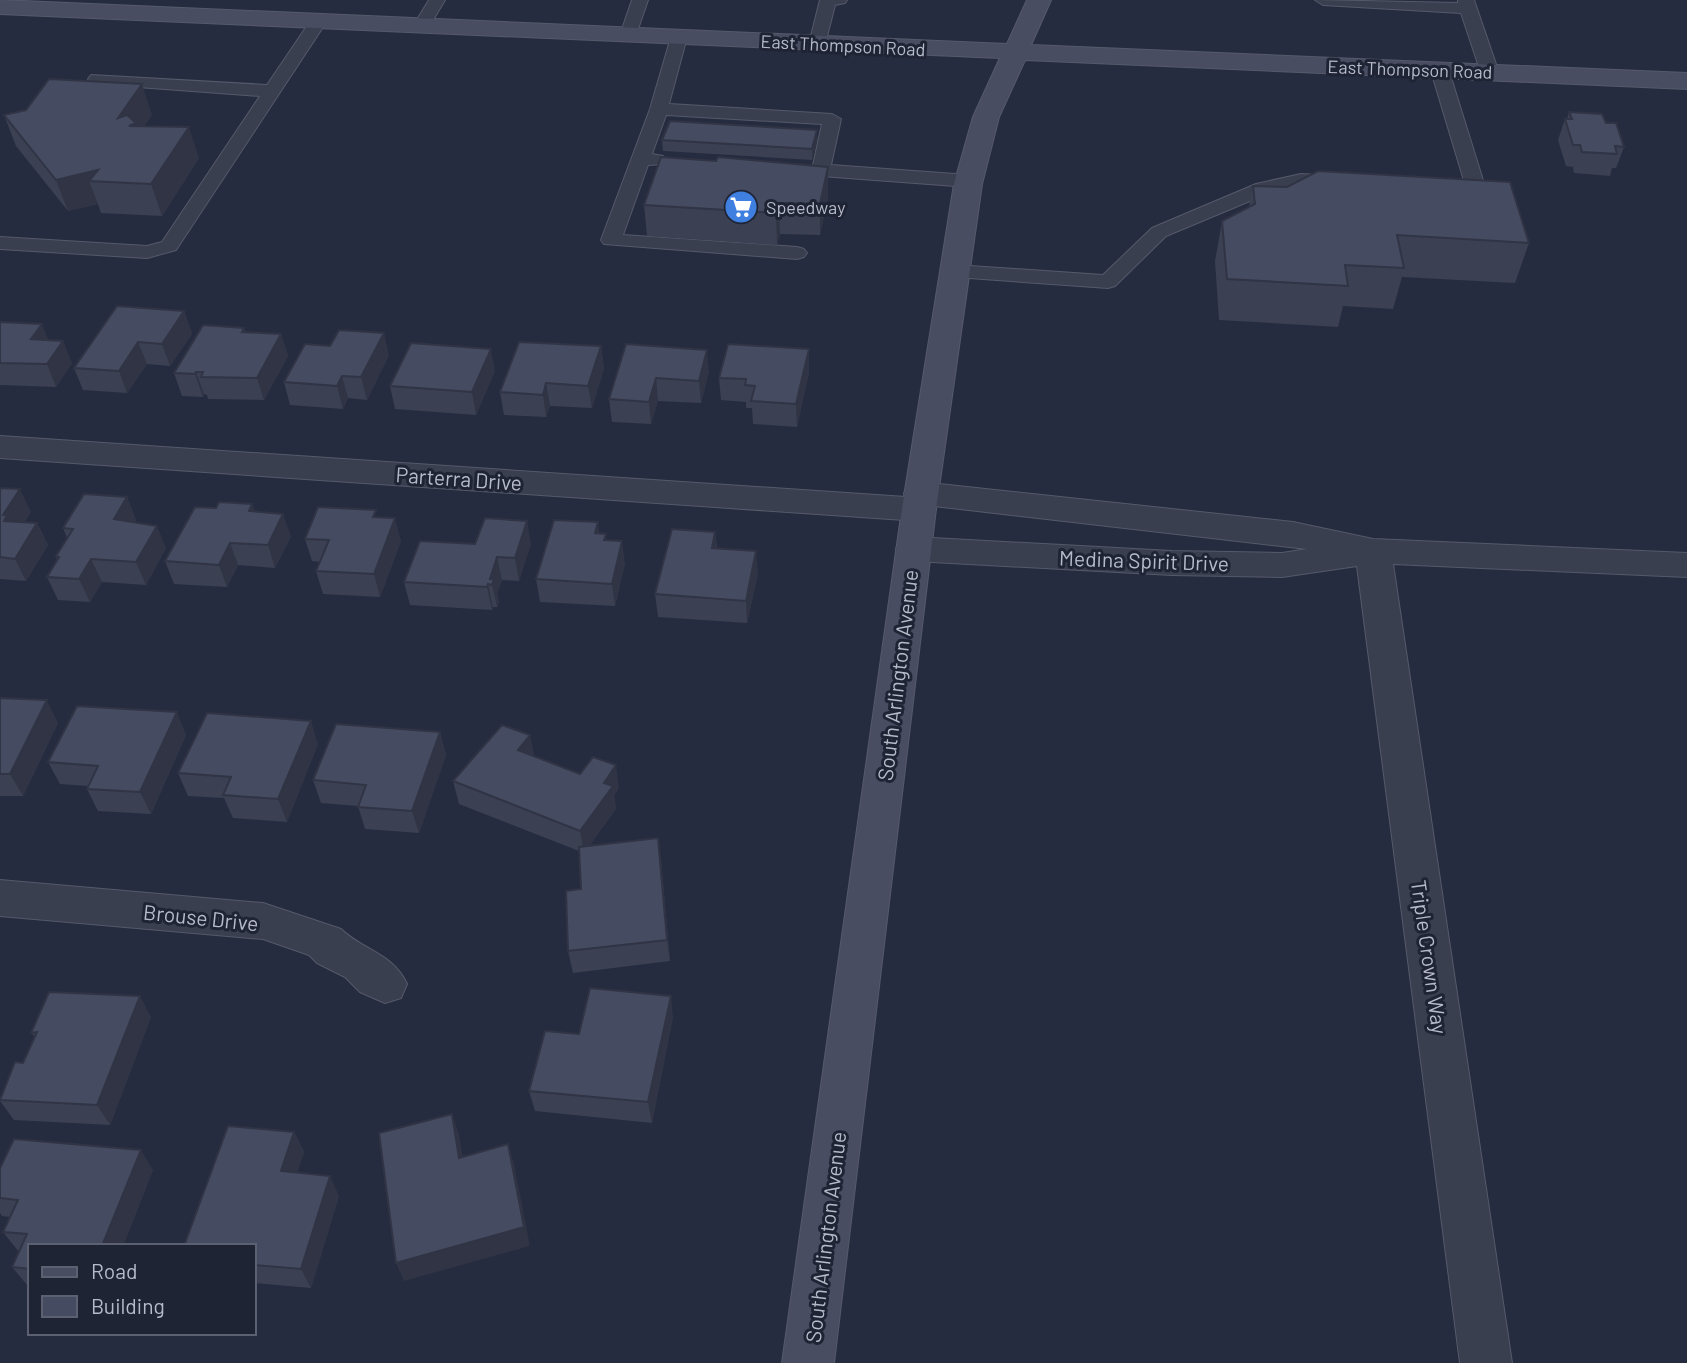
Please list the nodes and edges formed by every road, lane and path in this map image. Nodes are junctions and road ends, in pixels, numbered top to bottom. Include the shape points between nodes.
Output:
1 (437, 0) edge
2 (640, 0) edge
3 (831, 0) edge
4 (1039, 0) edge
5 (1322, 0) edge
6 (1467, 4) edge
7 (0, 7) edge
8 (319, 21) junction
9 (421, 26) junction
10 (628, 35) junction
11 (679, 37) junction
12 (818, 44) junction
13 (1014, 52) junction
14 (1440, 71) junction
15 (1490, 73) junction
16 (97, 79) edge
17 (1687, 81) edge
18 (272, 91) junction
19 (659, 109) junction
20 (641, 159) junction
21 (669, 160) edge
22 (969, 181) junction
23 (1355, 183) edge
24 (1436, 188) edge
25 (0, 243) edge
26 (797, 253) dead end
27 (955, 271) junction
28 (0, 447) edge
29 (918, 517) junction
30 (1373, 551) junction
31 (1687, 565) edge
32 (0, 898) edge
33 (385, 984) dead end
34 (808, 1363) edge
35 (1486, 1363) edge

1 - 9 lane
2 - 10 lane
3 - 12 lane
4 - 13 main road, South Arlington Avenue
5 - 6 lane
6 - 15 lane
7 - 8 main road, East Thompson Road
8 - 9 main road, East Thompson Road
8 - 18 lane
9 - 10 main road, East Thompson Road
10 - 11 main road, East Thompson Road
11 - 12 main road, East Thompson Road
11 - 19 lane
12 - 13 main road, East Thompson Road
13 - 14 main road, East Thompson Road
13 - 22 main road, South Arlington Avenue via 982,130
14 - 15 main road, East Thompson Road
14 - 24 lane via 1476,190
15 - 17 main road, East Thompson Road
16 - 18 lane
18 - 25 lane via 169,246 147,251
19 - 20 lane
19 - 22 lane via 832,119 814,169
20 - 21 lane
20 - 26 lane via 611,240
22 - 27 main road, South Arlington Avenue
23 - 27 lane via 1301,180 1263,188 1159,232 1108,282
27 - 29 main road, South Arlington Avenue
28 - 29 street, Parterra Drive
29 - 30 street, Medina Spirit Drive via 1293,534
29 - 30 street, Medina Spirit Drive via 1172,563 1282,565
29 - 34 main road, South Arlington Avenue
30 - 31 street, Medina Spirit Drive
30 - 35 street, Triple Crown Way
32 - 33 street, Brouse Drive via 263,921 325,942

